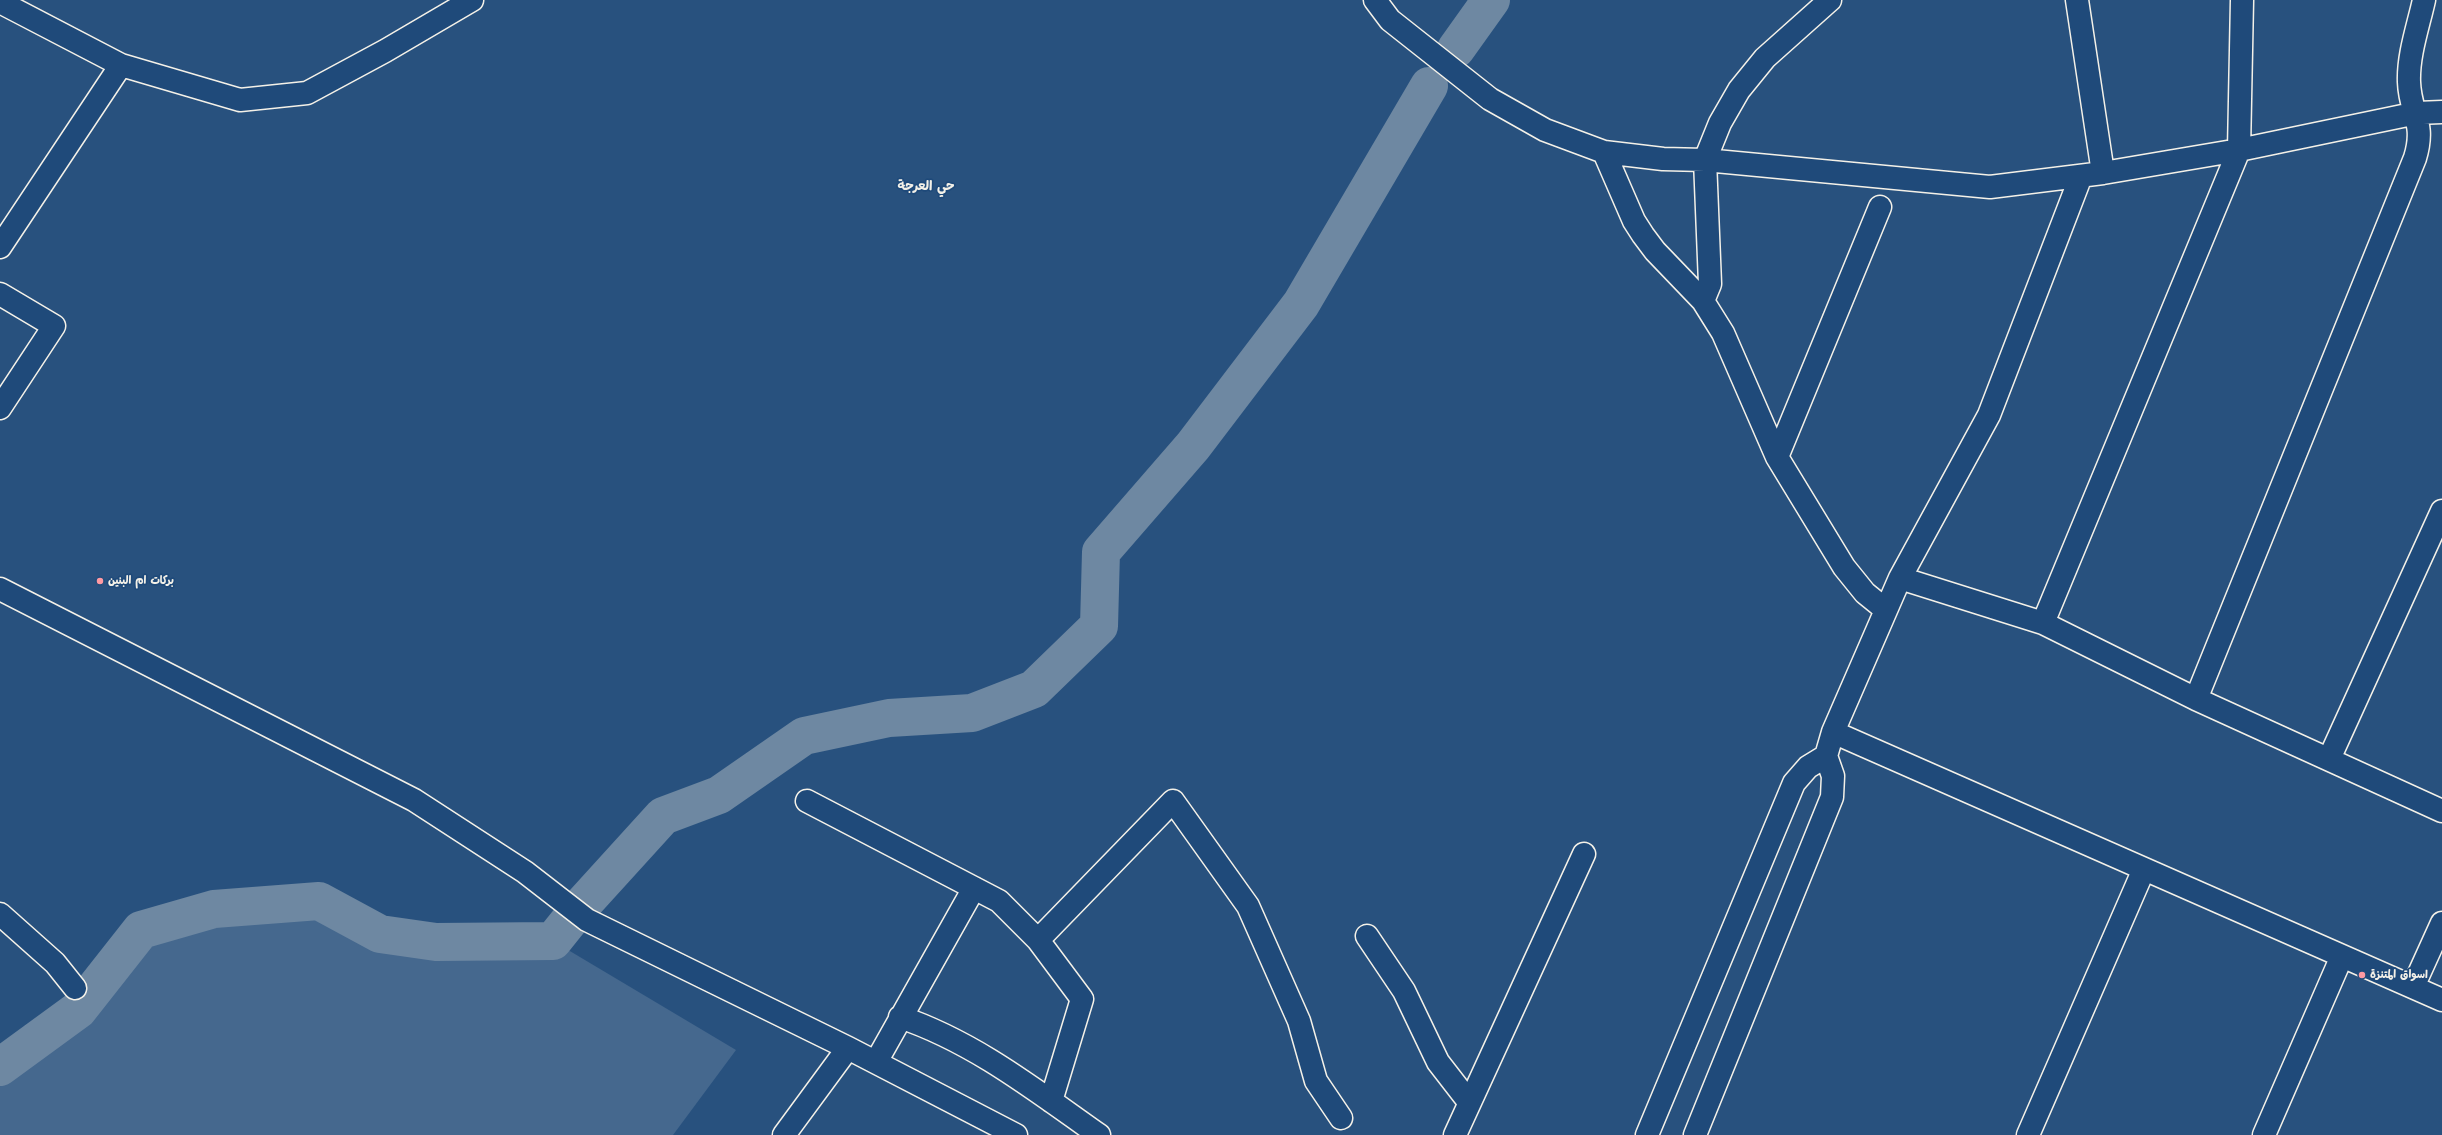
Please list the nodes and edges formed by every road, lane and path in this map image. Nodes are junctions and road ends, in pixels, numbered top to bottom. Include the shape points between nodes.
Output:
1 (472, 0) edge
2 (1375, 0) edge
3 (1830, 0) edge
4 (2077, 0) edge
5 (2242, 0) edge
6 (2424, 0) edge
7 (0, 2) edge
8 (121, 65) junction
9 (2442, 112) edge
10 (2417, 113) junction
11 (2239, 150) junction
12 (1604, 152) junction
13 (1705, 160) junction
14 (2103, 173) junction
15 (2081, 176) junction
16 (1880, 207) dead end
17 (0, 248) edge
18 (0, 294) edge
19 (1703, 301) junction
20 (0, 408) edge
21 (1777, 457) junction
22 (2442, 511) edge
23 (1900, 578) junction
24 (0, 589) edge
25 (1886, 610) junction
26 (2044, 623) junction
27 (2196, 699) junction
28 (1833, 732) junction
29 (1826, 756) junction
30 (2329, 759) junction
31 (807, 801) dead end
32 (2442, 811) edge
33 (1584, 854) dead end
34 (2144, 869) junction
35 (974, 888) junction
36 (0, 914) edge
37 (2442, 923) edge
38 (1367, 936) dead end
39 (1038, 940) junction
40 (2342, 956) junction
41 (2413, 987) junction
42 (75, 988) dead end
43 (2442, 1000) edge
44 (900, 1017) junction
45 (848, 1048) junction
46 (876, 1062) junction
47 (1051, 1101) junction
48 (1469, 1102) junction
49 (1341, 1118) dead end
50 (784, 1135) edge
51 (1016, 1135) edge
52 (1099, 1135) edge
53 (1455, 1135) edge
54 (1647, 1135) edge
55 (1695, 1135) edge
56 (2028, 1135) edge
57 (2264, 1135) edge

1 - 8 street via 307,93 240,100
2 - 12 street via 1390,20 1490,99 1545,130
3 - 13 street via 1765,58 1739,90 1720,123
4 - 14 street
5 - 11 street
6 - 10 street via 2409,68 2412,98
7 - 8 street
8 - 17 street
9 - 10 street
10 - 11 street
10 - 27 street via 2420,143 2415,158
11 - 14 street
11 - 26 street
12 - 13 street via 1663,159
12 - 19 street via 1634,221 1643,235
13 - 15 street via 1990,187
13 - 19 street via 1710,280
14 - 15 street
15 - 23 street via 1989,415
16 - 21 street
18 - 20 street via 54,326
19 - 21 street via 1723,333
21 - 25 street via 1844,567 1865,593
22 - 30 street
23 - 25 street
23 - 26 street
24 - 45 street via 414,800 524,872 588,920
25 - 28 street
26 - 27 street
27 - 30 street
28 - 29 street
28 - 34 street
29 - 54 street via 1808,768 1794,783
29 - 55 street via 1833,776 1832,797
30 - 32 street
31 - 35 street
33 - 48 street
34 - 40 street
34 - 56 street
35 - 39 street via 999,901
35 - 44 street
36 - 42 street via 55,963
37 - 41 street
38 - 48 street via 1404,991 1438,1062
39 - 47 street via 1082,999
39 - 49 street via 1173,801 1248,906 1299,1021 1316,1080
40 - 41 street
40 - 57 street
41 - 43 street
44 - 46 street
44 - 47 street via 925,1025 974,1048
45 - 46 street
45 - 50 street
46 - 51 street
47 - 52 street
48 - 53 street

